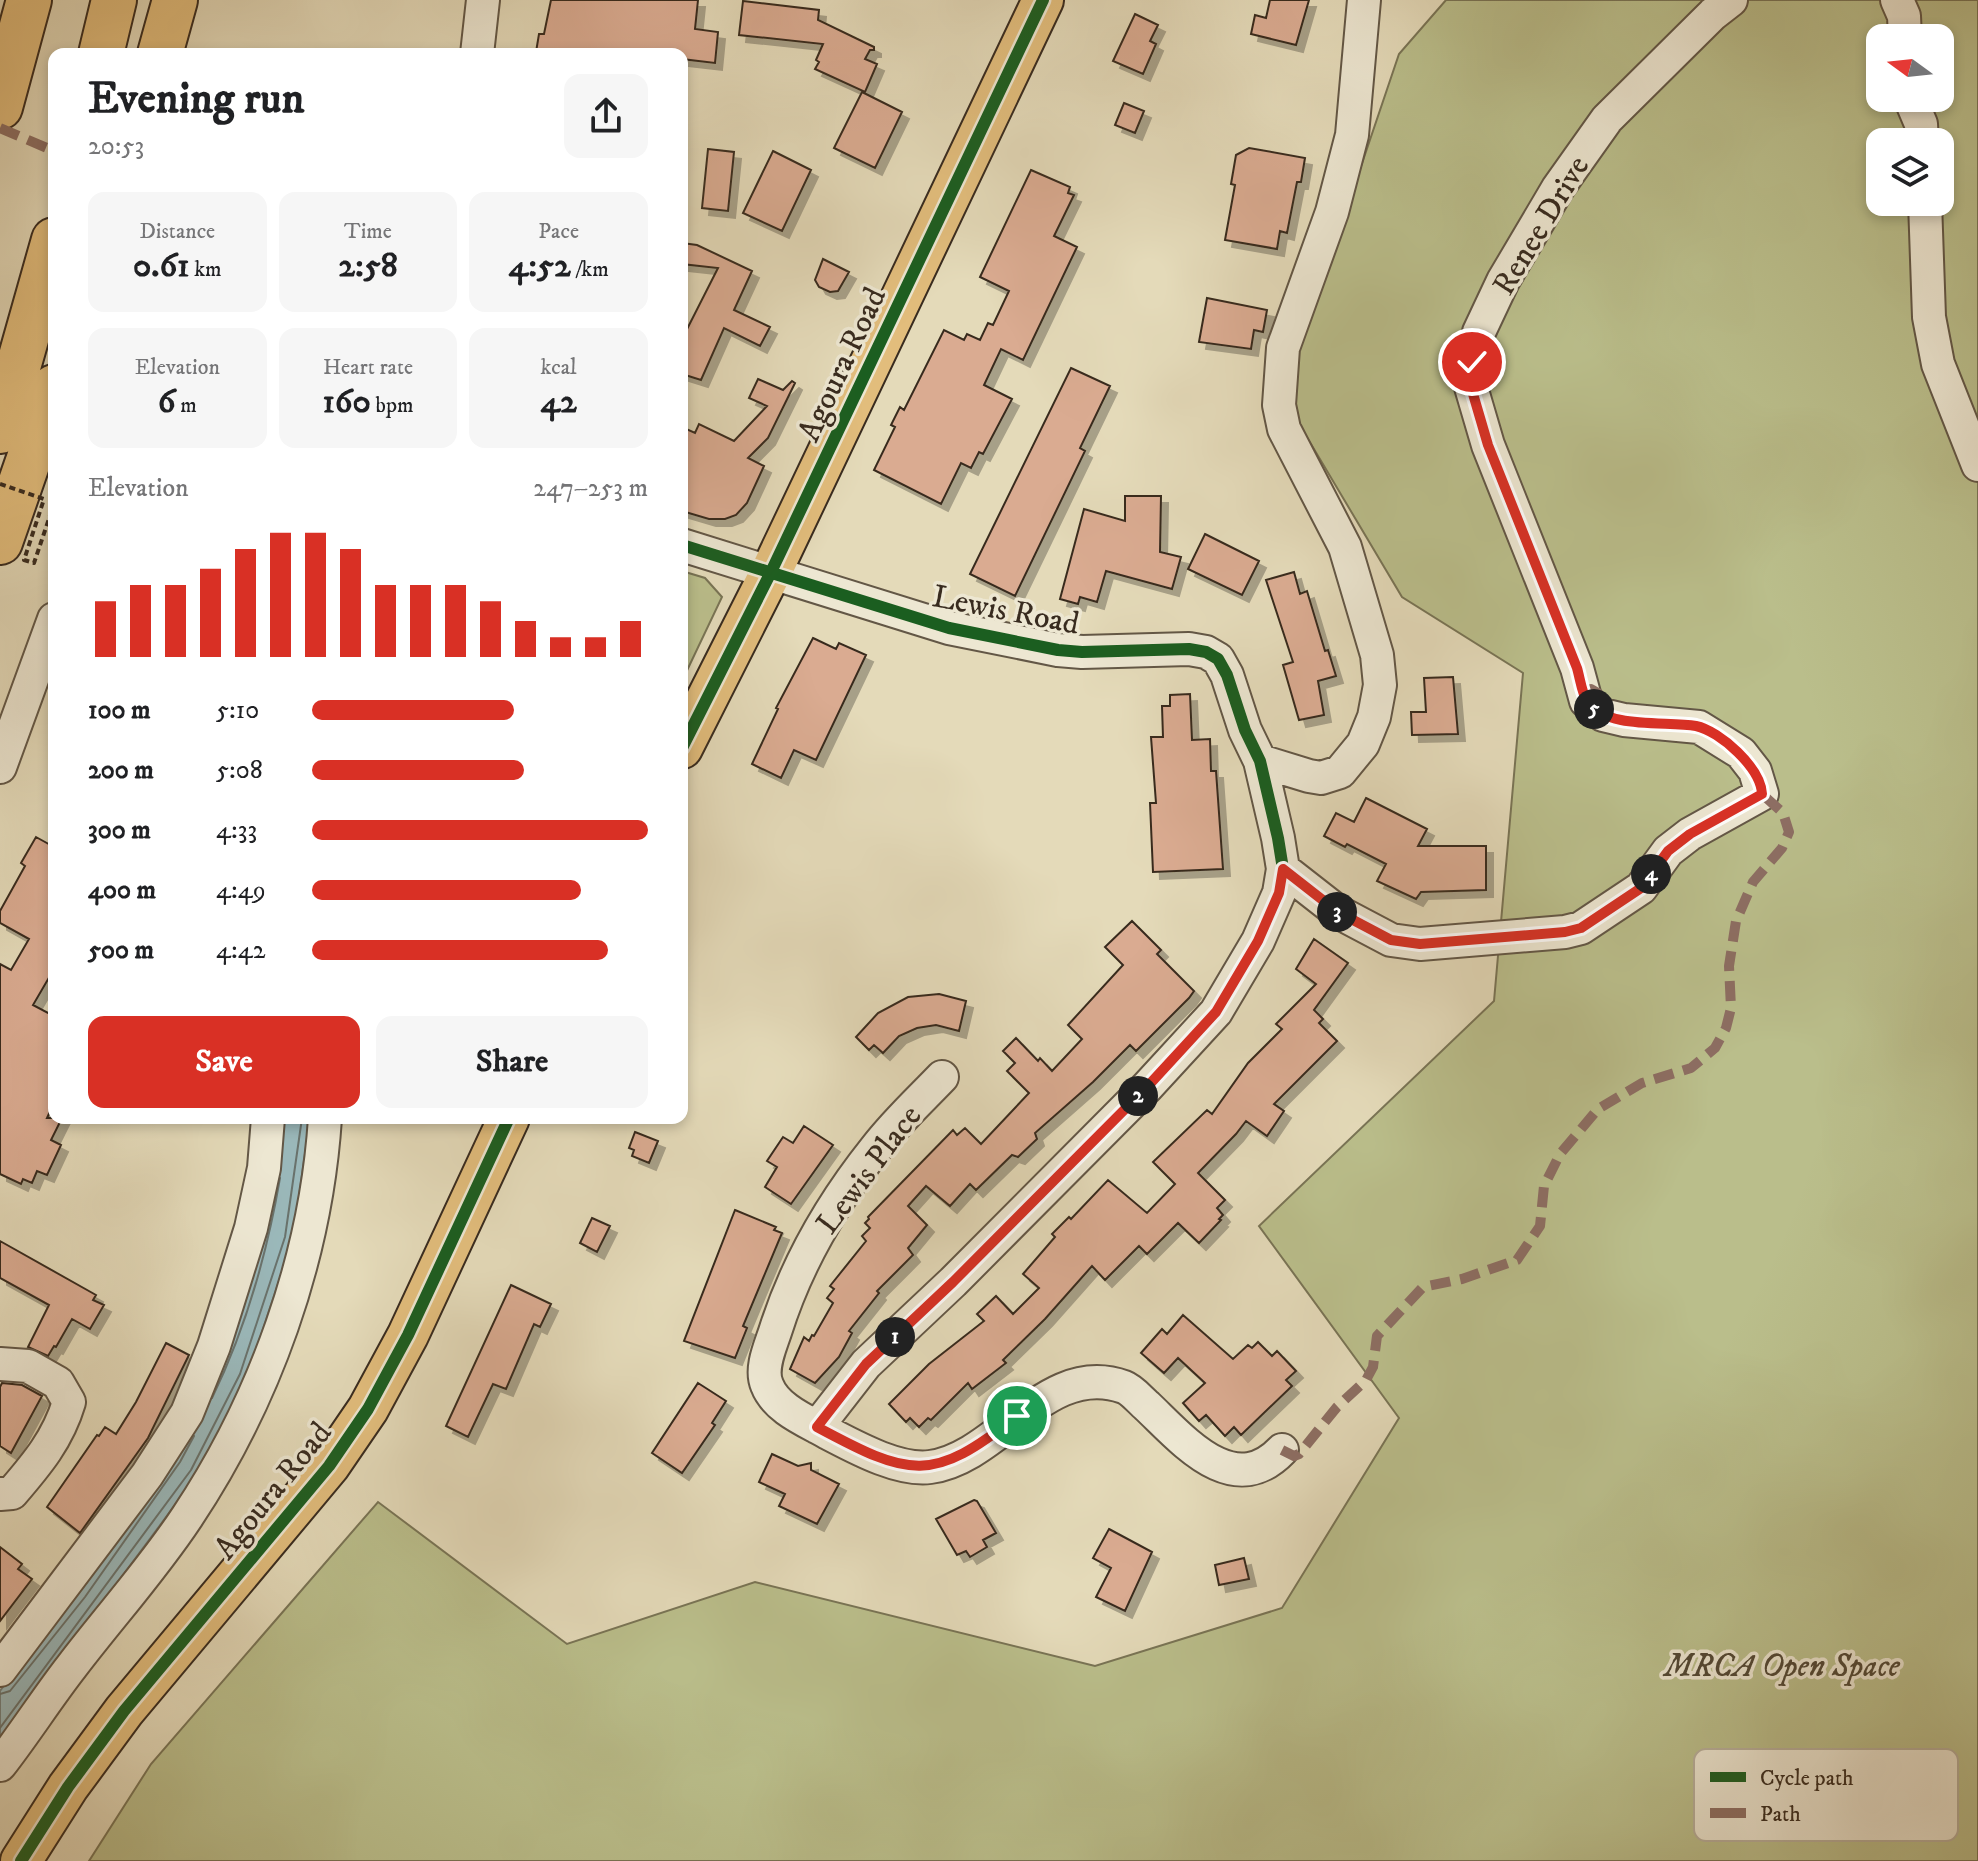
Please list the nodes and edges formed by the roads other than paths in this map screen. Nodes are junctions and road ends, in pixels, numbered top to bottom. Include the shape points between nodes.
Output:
1 (29, 0) edge
2 (114, 0) edge
3 (175, 0) edge
4 (483, 0) edge
5 (1043, 0) edge
6 (1364, 0) edge
7 (1731, 0) edge
8 (1897, 0) edge
9 (1904, 24) edge
10 (102, 48) edge
11 (162, 48) edge
12 (478, 48) edge
13 (5, 88) edge
14 (1925, 216) edge
15 (48, 261) edge
16 (48, 404) edge
17 (0, 431) edge
18 (1978, 465) edge
19 (0, 542) edge
20 (688, 547) edge
21 (771, 572) junction
22 (48, 635) edge
23 (688, 736) edge
24 (1260, 761) junction
25 (0, 767) edge
26 (1283, 869) junction
27 (942, 1077) dead end
28 (268, 1124) edge
29 (325, 1124) edge
30 (506, 1124) edge
31 (0, 1364) edge
32 (817, 1427) junction
33 (1282, 1450) dead end
34 (0, 1494) edge
35 (0, 1670) edge
36 (0, 1765) edge
37 (21, 1861) edge

1 - 13 highway
2 - 10 highway
3 - 11 highway
4 - 12 street
5 - 21 main road, Agoura Road
6 - 24 street via 1352,135 1332,212 1283,348 1279,405 1284,429 1345,547 1377,655 1380,685 1363,744 1340,772 1321,778
7 - 26 street, Renee Drive via 1607,119 1558,188 1479,332 1471,387 1586,701 1603,715 1624,720 1699,727 1741,753 1755,771 1762,794 1690,834 1668,851 1641,888 1581,928 1565,932 1420,944 1391,940 1338,912
8 - 9 street
14 - 18 street via 1929,317 1938,364
15 - 17 highway
16 - 19 highway
20 - 21 street, Lewis Road
21 - 23 main road, Agoura Road
21 - 24 street, Lewis Road via 949,628 1058,650 1206,652 1218,659 1227,675
22 - 25 street
24 - 26 street, Lewis Road
26 - 32 street via 1279,893 1258,941 1216,1012 866,1364
27 - 32 street, Lewis Place via 842,1194 784,1304 766,1360 765,1383 776,1399
28 - 35 street via 251,1228 187,1413 147,1475
29 - 36 street via 299,1273 232,1440 147,1575
30 - 37 main road, Agoura Road via 368,1409 329,1466 124,1711
31 - 34 street via 28,1366 58,1383 69,1402 40,1461 12,1493
32 - 33 street via 861,1451 929,1467 986,1441 1017,1416 1077,1383 1103,1382 1127,1388 1216,1465 1258,1467

